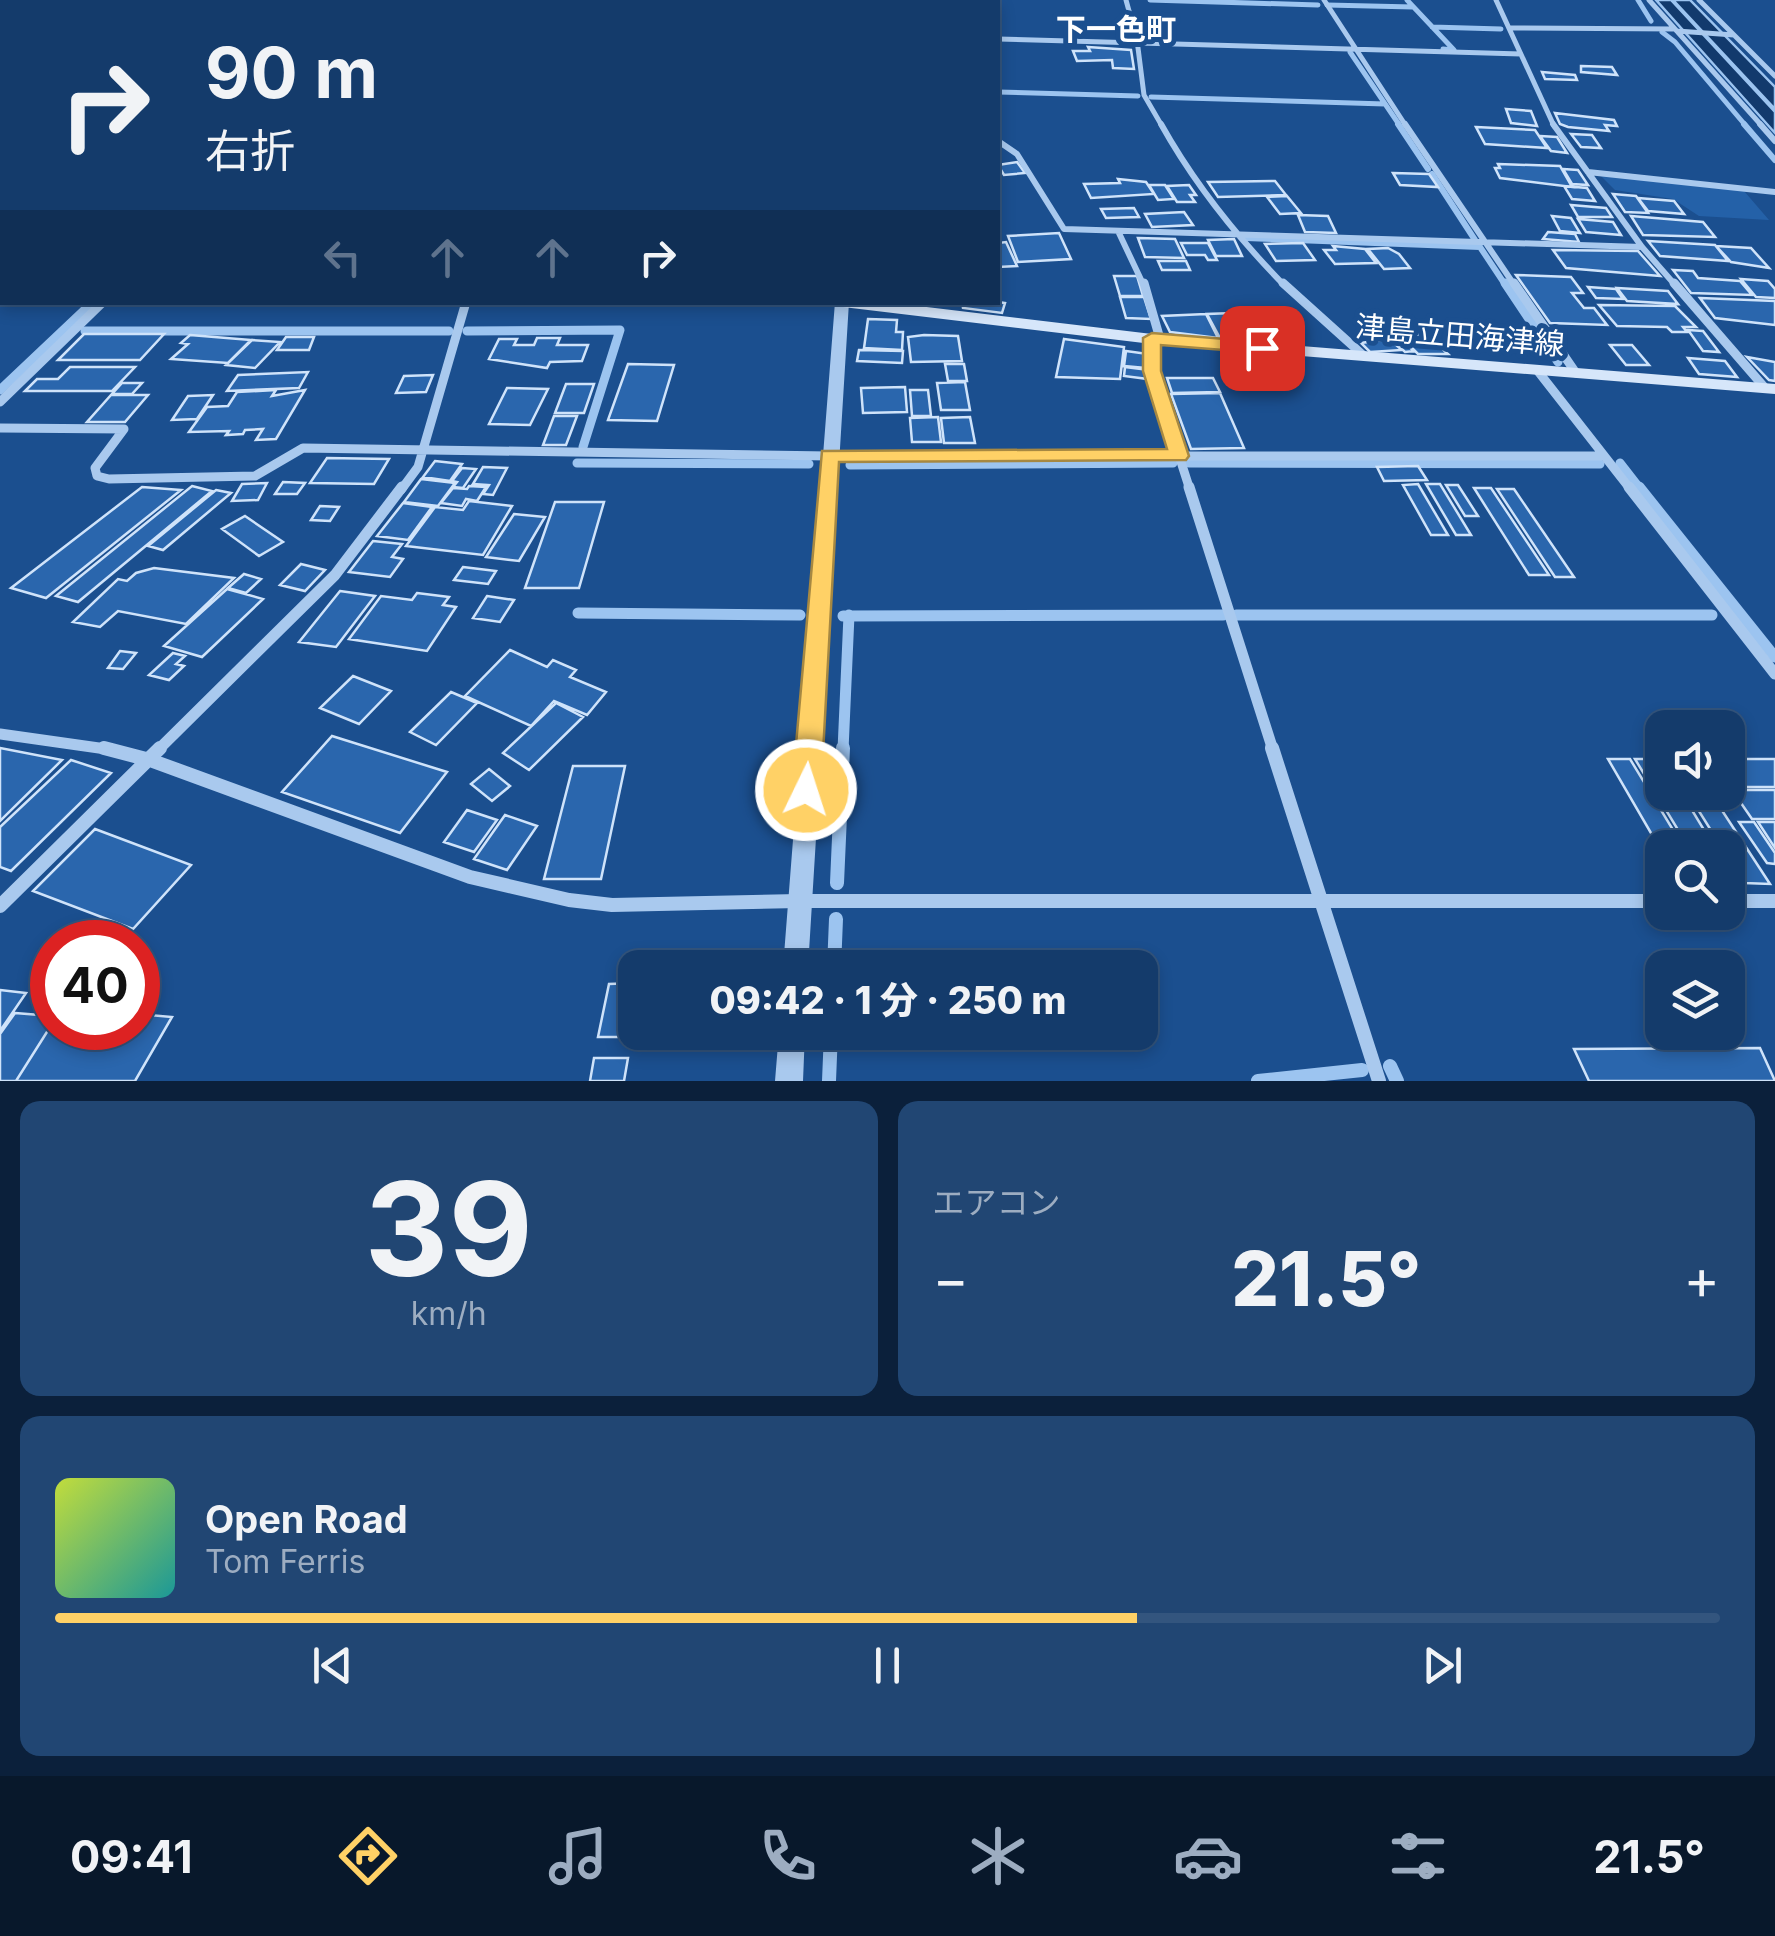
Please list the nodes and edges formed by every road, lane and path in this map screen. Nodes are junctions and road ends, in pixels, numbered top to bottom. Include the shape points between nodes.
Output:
1 (1126, 0) edge
2 (1324, 0) edge
3 (1496, 0) edge
4 (1649, 0) edge
5 (1699, 0) edge
6 (1510, 28) junction
7 (1678, 30) junction
8 (1731, 35) junction
9 (1000, 39) edge
10 (1135, 43) junction
11 (1355, 50) junction
12 (1520, 54) junction
13 (1775, 76) edge
14 (1000, 142) edge
15 (1775, 142) edge
16 (1588, 172) junction
17 (1775, 192) edge
18 (1118, 231) junction
19 (1234, 234) junction
20 (1488, 244) junction
21 (1642, 246) junction
22 (100, 305) edge
23 (465, 305) edge
24 (842, 305) edge
25 (867, 305) edge
26 (1156, 339) junction
27 (1364, 356) junction
28 (1537, 370) junction
29 (1576, 373) junction
30 (1771, 390) edge
31 (0, 402) edge
32 (0, 428) edge
33 (424, 452) junction
34 (829, 456) junction
35 (1179, 456) junction
36 (1604, 456) junction
37 (1775, 674) edge
38 (0, 734) edge
39 (150, 760) junction
40 (799, 901) junction
41 (1320, 901) junction
42 (1645, 901) edge
43 (1745, 901) edge
44 (1775, 901) edge
45 (0, 906) edge
46 (797, 950) edge
47 (791, 1050) edge
48 (789, 1081) edge
49 (1379, 1081) edge

1 - 10 street
2 - 11 street
3 - 6 street
4 - 7 street
5 - 8 street
6 - 7 street
6 - 12 street
7 - 8 street
7 - 15 street
8 - 13 street
9 - 10 street
10 - 11 street
10 - 19 street via 1152,112
11 - 12 street
11 - 20 street
12 - 16 street via 1556,131
14 - 18 street via 1017,154 1064,230
16 - 17 street
16 - 21 street
18 - 19 street
18 - 26 street via 1140,271
19 - 20 street
19 - 27 street
20 - 21 street
20 - 29 street
21 - 30 street
22 - 31 street
23 - 33 street
24 - 34 street
25 - 26 main road, 津島立田海津線
26 - 27 main road, 津島立田海津線
26 - 35 street via 1152,371
27 - 28 main road, 津島立田海津線
28 - 29 main road, 津島立田海津線
28 - 36 street
29 - 30 main road, 津島立田海津線
32 - 33 street via 124,429 95,468 96,476 109,478 255,476 303,448
33 - 34 street
33 - 39 street via 335,575
34 - 35 street
34 - 40 street
35 - 36 street
35 - 41 street
36 - 37 street
38 - 39 street via 95,744
39 - 40 street via 470,877 568,900
39 - 45 street
40 - 41 street
40 - 46 street
41 - 42 street
41 - 49 street
43 - 44 street
47 - 48 street

